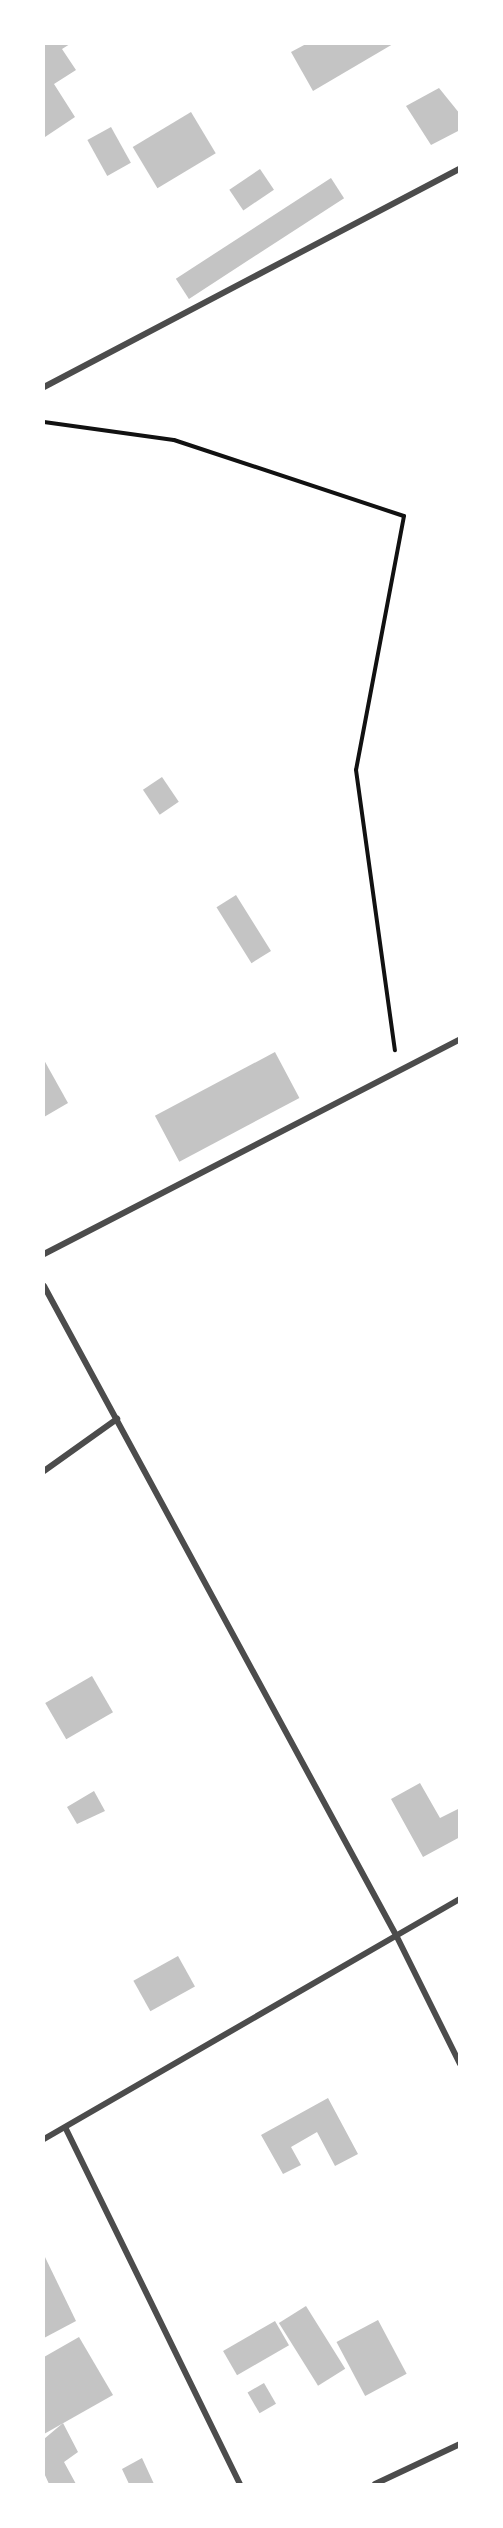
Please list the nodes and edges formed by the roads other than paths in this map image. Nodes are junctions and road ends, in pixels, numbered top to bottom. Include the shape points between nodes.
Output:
1 (459, 169) edge
2 (44, 387) edge
3 (459, 1039) edge
4 (44, 1254) edge
5 (44, 1286) edge
6 (117, 1419) junction
7 (44, 1471) edge
8 (459, 1899) edge
9 (396, 1935) junction
10 (459, 2064) edge
11 (66, 2129) junction
12 (44, 2139) edge
13 (459, 2444) edge
14 (240, 2484) edge
15 (375, 2484) edge

1 - 2 street
3 - 4 street
5 - 6 street
6 - 7 street
6 - 9 street
8 - 9 street
9 - 10 street
9 - 11 street
11 - 12 street
11 - 14 street
13 - 15 street

